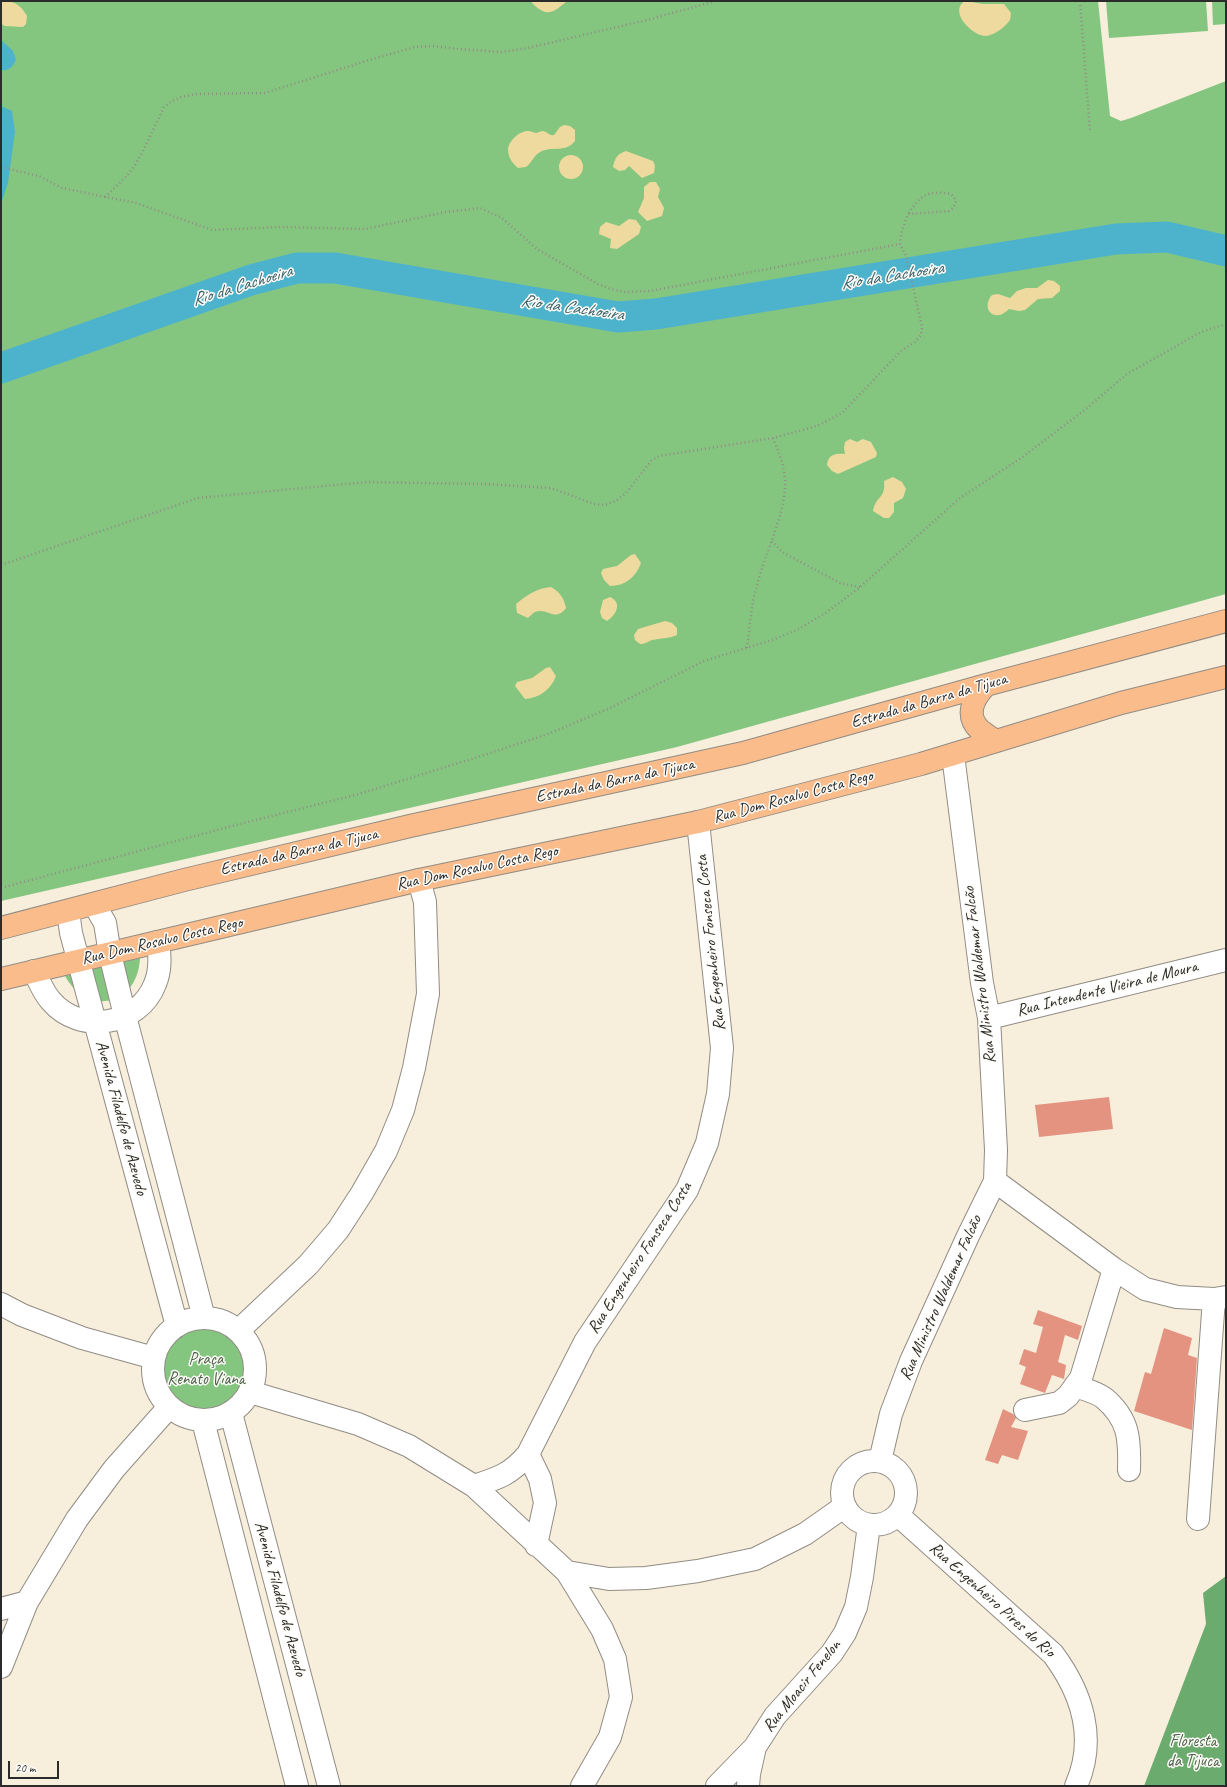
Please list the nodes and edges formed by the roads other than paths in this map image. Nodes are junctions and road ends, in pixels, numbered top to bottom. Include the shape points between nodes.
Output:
1 (1226, 620) edge
2 (1226, 677) edge
3 (986, 685) junction
4 (996, 742) junction
5 (953, 755) junction
6 (698, 822) junction
7 (419, 880) junction
8 (94, 904) junction
9 (71, 910) junction
10 (1, 928) edge
11 (158, 942) junction
12 (110, 954) junction
13 (1226, 960) edge
14 (78, 961) junction
15 (34, 971) junction
16 (1, 979) edge
17 (125, 1016) junction
18 (989, 1018) junction
19 (95, 1023) junction
20 (995, 1181) junction
21 (1114, 1269) junction
22 (1220, 1298) edge
23 (1, 1304) edge
24 (204, 1318) junction
25 (177, 1326) junction
26 (238, 1331) junction
27 (154, 1358) junction
28 (1075, 1386) junction
29 (250, 1392) junction
30 (169, 1407) junction
31 (1024, 1410) dead end
32 (231, 1413) junction
33 (203, 1421) junction
34 (528, 1454) junction
35 (880, 1461) junction
36 (1129, 1470) dead end
37 (474, 1486) junction
38 (845, 1506) junction
39 (898, 1515) junction
40 (1198, 1519) dead end
41 (869, 1525) junction
42 (536, 1544) junction
43 (567, 1572) junction
44 (27, 1602) junction
45 (1, 1609) edge
46 (1, 1667) edge
47 (755, 1747) junction
48 (297, 1786) edge
49 (329, 1786) edge
50 (582, 1786) edge
51 (717, 1786) edge
52 (748, 1786) edge
53 (1076, 1786) edge

1 - 3 main road, Estrada da Barra da Tijuca
2 - 4 main road via 1121,703
3 - 4 main road via 974,699 972,715 980,730
3 - 8 main road, Estrada da Barra da Tijuca via 743,753 402,828
4 - 5 main road
5 - 6 main road, Rua Dom Rosalvo Costa Rego
5 - 18 street, Rua Ministro Waldemar Falcão via 982,983
6 - 7 main road, Rua Dom Rosalvo Costa Rego
6 - 34 street, Rua Engenheiro Fonseca Costa via 722,1048 718,1094 707,1143 687,1190 585,1342
7 - 11 main road, Rua Dom Rosalvo Costa Rego
7 - 26 street via 425,902 428,994 403,1110 386,1151 338,1230 308,1265
8 - 9 main road, Estrada da Barra da Tijuca
8 - 12 street, Avenida Filadelfo de Azevedo via 105,923
9 - 10 main road, Estrada da Barra da Tijuca
9 - 14 street, Avenida Filadelfo de Azevedo via 70,927
11 - 12 main road, Rua Dom Rosalvo Costa Rego
11 - 17 street via 159,971 155,985 147,998
12 - 14 main road, Rua Dom Rosalvo Costa Rego
12 - 17 street, Avenida Filadelfo de Azevedo
13 - 18 street, Rua Intendente Vieira de Moura
14 - 15 main road, Rua Dom Rosalvo Costa Rego
14 - 19 street, Avenida Filadelfo de Azevedo
15 - 16 main road, Rua Dom Rosalvo Costa Rego
15 - 19 street via 51,1001 59,1008 79,1019
17 - 19 street
17 - 24 street, Avenida Filadelfo de Azevedo
18 - 20 street, Rua Ministro Waldemar Falcão via 996,1150
19 - 25 street, Avenida Filadelfo de Azevedo
20 - 21 street
20 - 35 street, Rua Ministro Waldemar Falcão via 911,1361 892,1414
21 - 22 street via 1145,1289 1177,1297
21 - 28 street via 1080,1378
22 - 40 street
23 - 27 street via 22,1315 82,1338
24 - 25 street via 190,1320
24 - 26 street via 222,1322
25 - 27 street via 164,1336
26 - 29 street via 253,1355 255,1374
27 - 30 street via 155,1384
28 - 31 street via 1059,1403
28 - 36 street via 1103,1397 1125,1424 1130,1447
29 - 32 street
29 - 37 street via 358,1424 409,1446
30 - 33 street via 184,1417
30 - 44 street via 114,1469 77,1519
32 - 33 street
32 - 49 street, Avenida Filadelfo de Azevedo
33 - 48 street, Avenida Filadelfo de Azevedo
34 - 37 street, Rua Engenheiro Fonseca Costa via 518,1466 499,1478
34 - 42 street via 540,1479 544,1503
35 - 38 street via 865,1462 852,1469 842,1486
35 - 39 street via 897,1469 903,1477 906,1497
37 - 42 street
38 - 41 street via 850,1515
38 - 43 street via 805,1534 755,1559 698,1571 646,1578 608,1578
39 - 41 street via 880,1525
39 - 53 street, Rua Engenheiro Pires do Rio via 1053,1654 1066,1671 1078,1695 1085,1722 1086,1751
41 - 47 street, Rua Moacir Fenelon via 856,1607 845,1634 832,1653 775,1716
42 - 43 street
43 - 50 street via 602,1629 615,1659 621,1697 610,1737
44 - 45 street
44 - 46 street
47 - 51 street, Rua Moacir Fenelon
47 - 52 street

